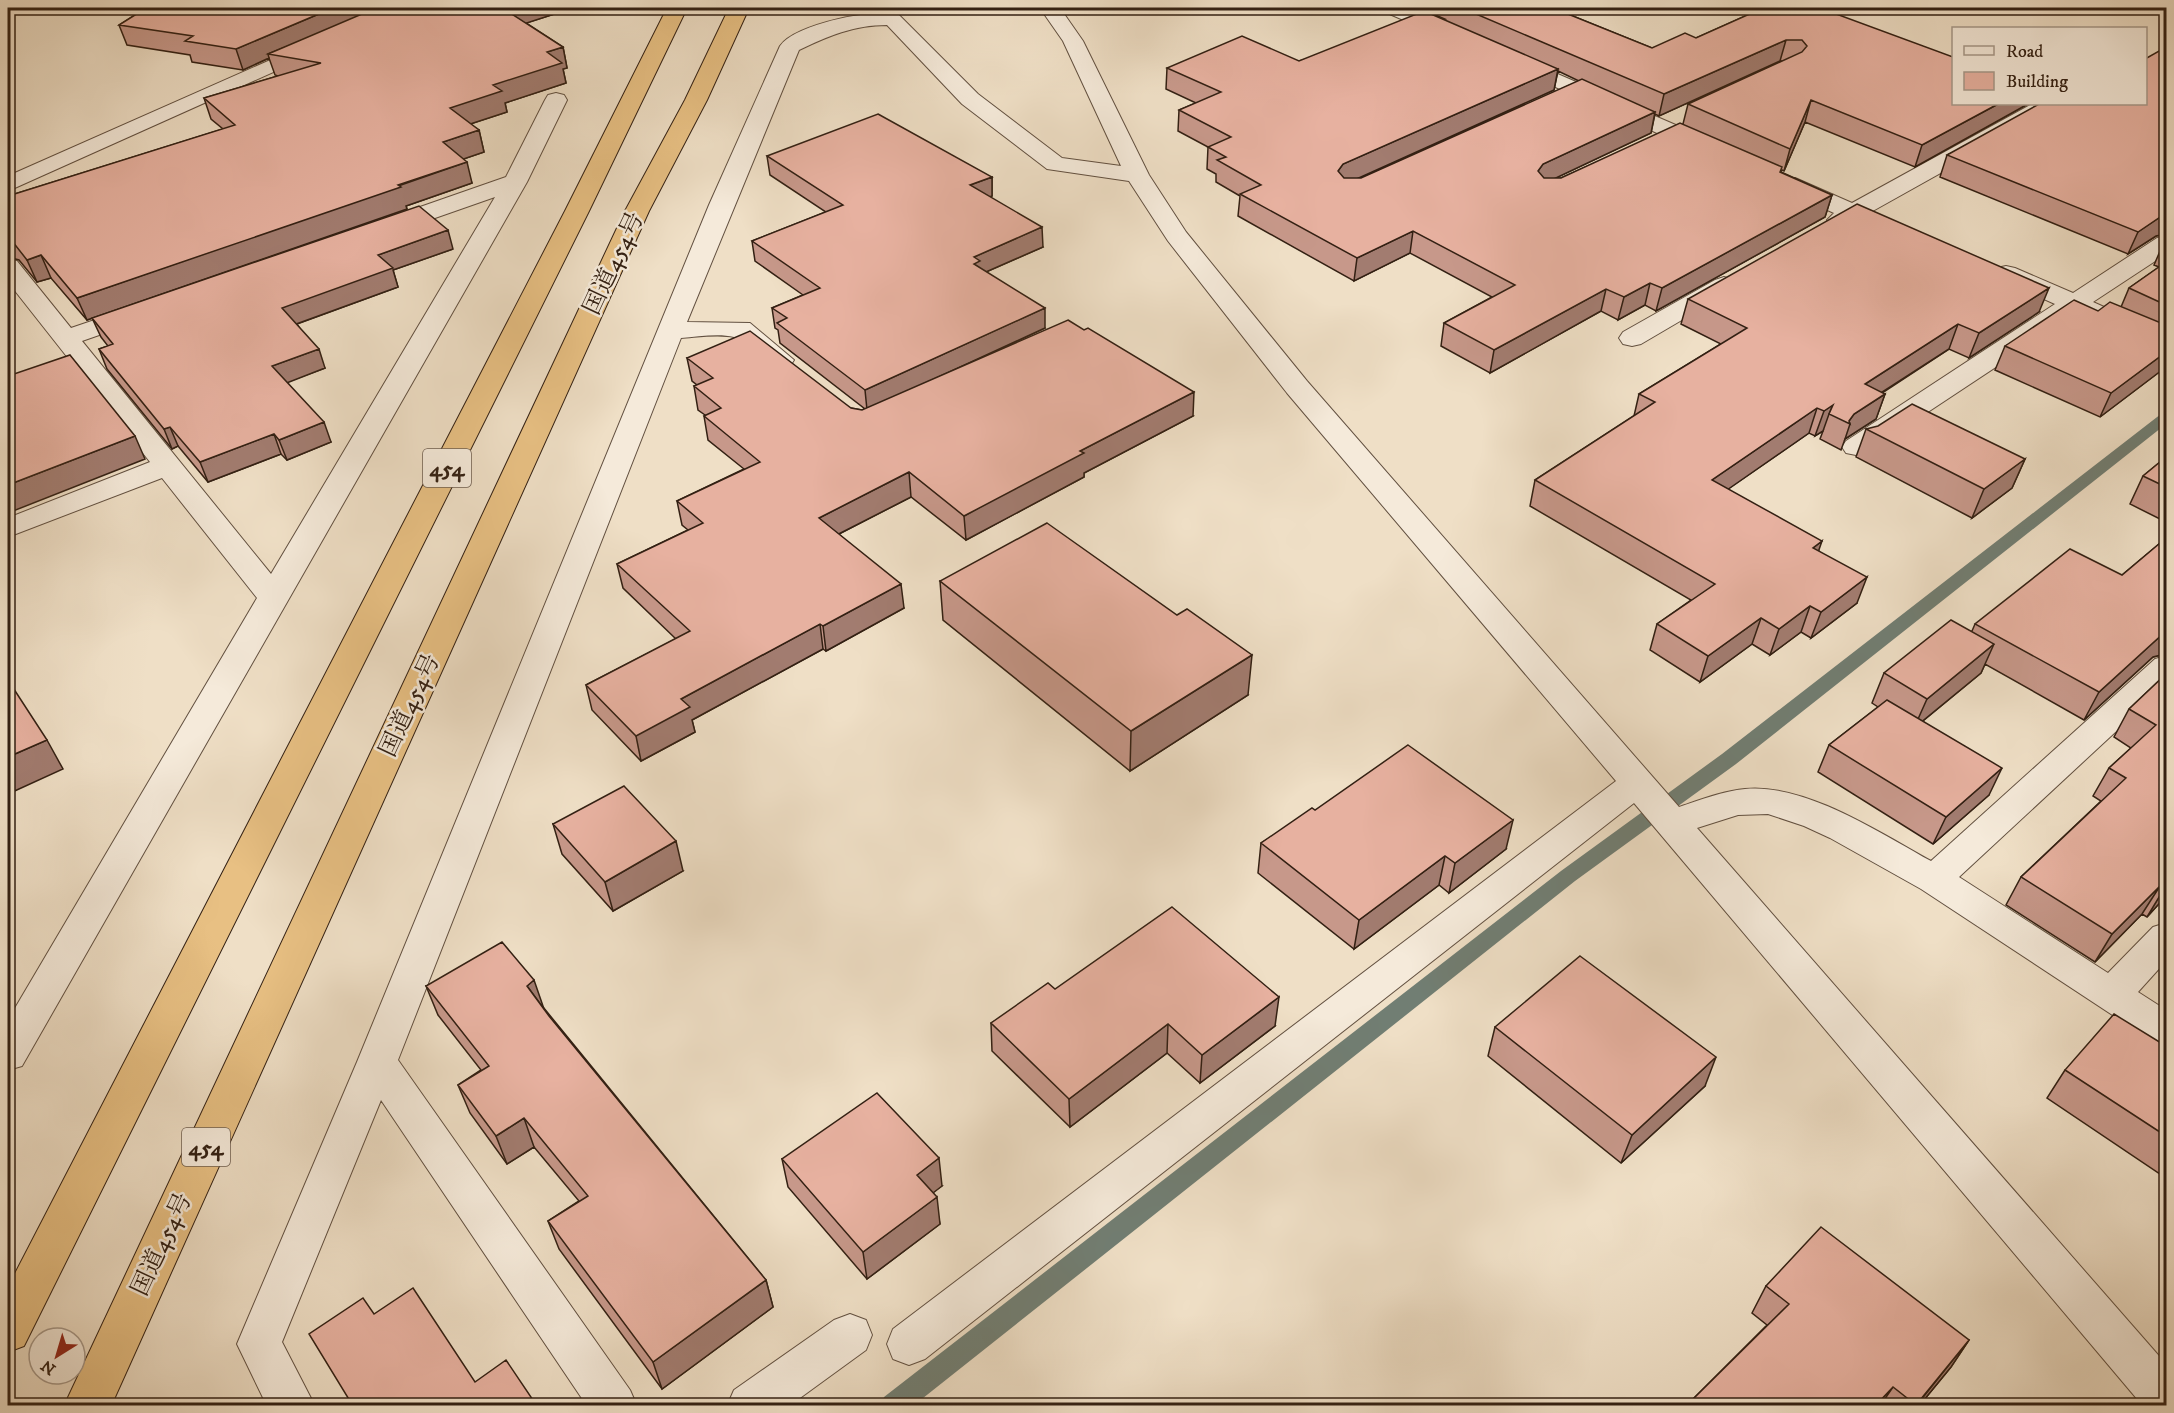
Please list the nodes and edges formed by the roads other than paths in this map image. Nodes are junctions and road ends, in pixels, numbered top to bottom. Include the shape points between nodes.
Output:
1 (677, 8) edge
2 (739, 8) edge
3 (1050, 8) edge
4 (1392, 8) edge
5 (333, 38) edge
6 (1472, 43) edge
7 (1494, 52) edge
8 (1579, 90) junction
9 (556, 100) dead end
10 (1557, 100) edge
11 (2045, 105) edge
12 (1727, 156) edge
13 (1137, 175) junction
14 (1769, 175) edge
15 (515, 182) junction
16 (8, 184) edge
17 (1853, 212) junction
18 (1822, 229) edge
19 (358, 237) edge
20 (1909, 237) edge
21 (2166, 243) edge
22 (1981, 261) edge
23 (8, 266) edge
24 (1742, 275) edge
25 (2075, 303) junction
26 (157, 307) edge
27 (674, 330) junction
28 (67, 338) junction
29 (1632, 338) dead end
30 (2166, 344) edge
31 (803, 376) edge
32 (1856, 447) dead end
33 (169, 465) junction
34 (8, 528) edge
35 (272, 596) junction
36 (2166, 667) edge
37 (1637, 783) junction
38 (1671, 822) junction
39 (1934, 879) junction
40 (2166, 937) edge
41 (2112, 994) junction
42 (2166, 1030) edge
43 (8, 1054) edge
44 (377, 1062) junction
45 (8, 1331) edge
46 (850, 1335) dead end
47 (909, 1344) dead end
48 (2166, 1398) edge
49 (87, 1406) edge
50 (292, 1406) edge
51 (614, 1406) edge
52 (750, 1406) edge

1 - 45 highway, 454
2 - 49 highway, 国道454号 / 454 via 637,211
3 - 13 street via 1073,41
4 - 6 street
5 - 16 street
7 - 8 street
8 - 10 street
8 - 12 street
9 - 15 street
11 - 17 street
13 - 27 street via 1055,164 969,99 892,19 842,22 790,46 721,205
13 - 37 street via 1177,236 1297,387
14 - 17 street
15 - 19 street
15 - 35 street
17 - 18 street
17 - 20 street
21 - 25 street
22 - 25 street
23 - 28 street
24 - 29 street
25 - 30 street
25 - 32 street
26 - 28 street
27 - 31 street via 741,329
27 - 44 street
28 - 33 street
33 - 34 street
33 - 35 street
35 - 43 street
36 - 39 street
37 - 38 street
37 - 47 street
38 - 39 street via 1746,801 1783,805 1847,832
38 - 48 street
39 - 41 street
40 - 41 street
41 - 42 street
44 - 50 street via 259,1344
44 - 51 street
46 - 52 street

